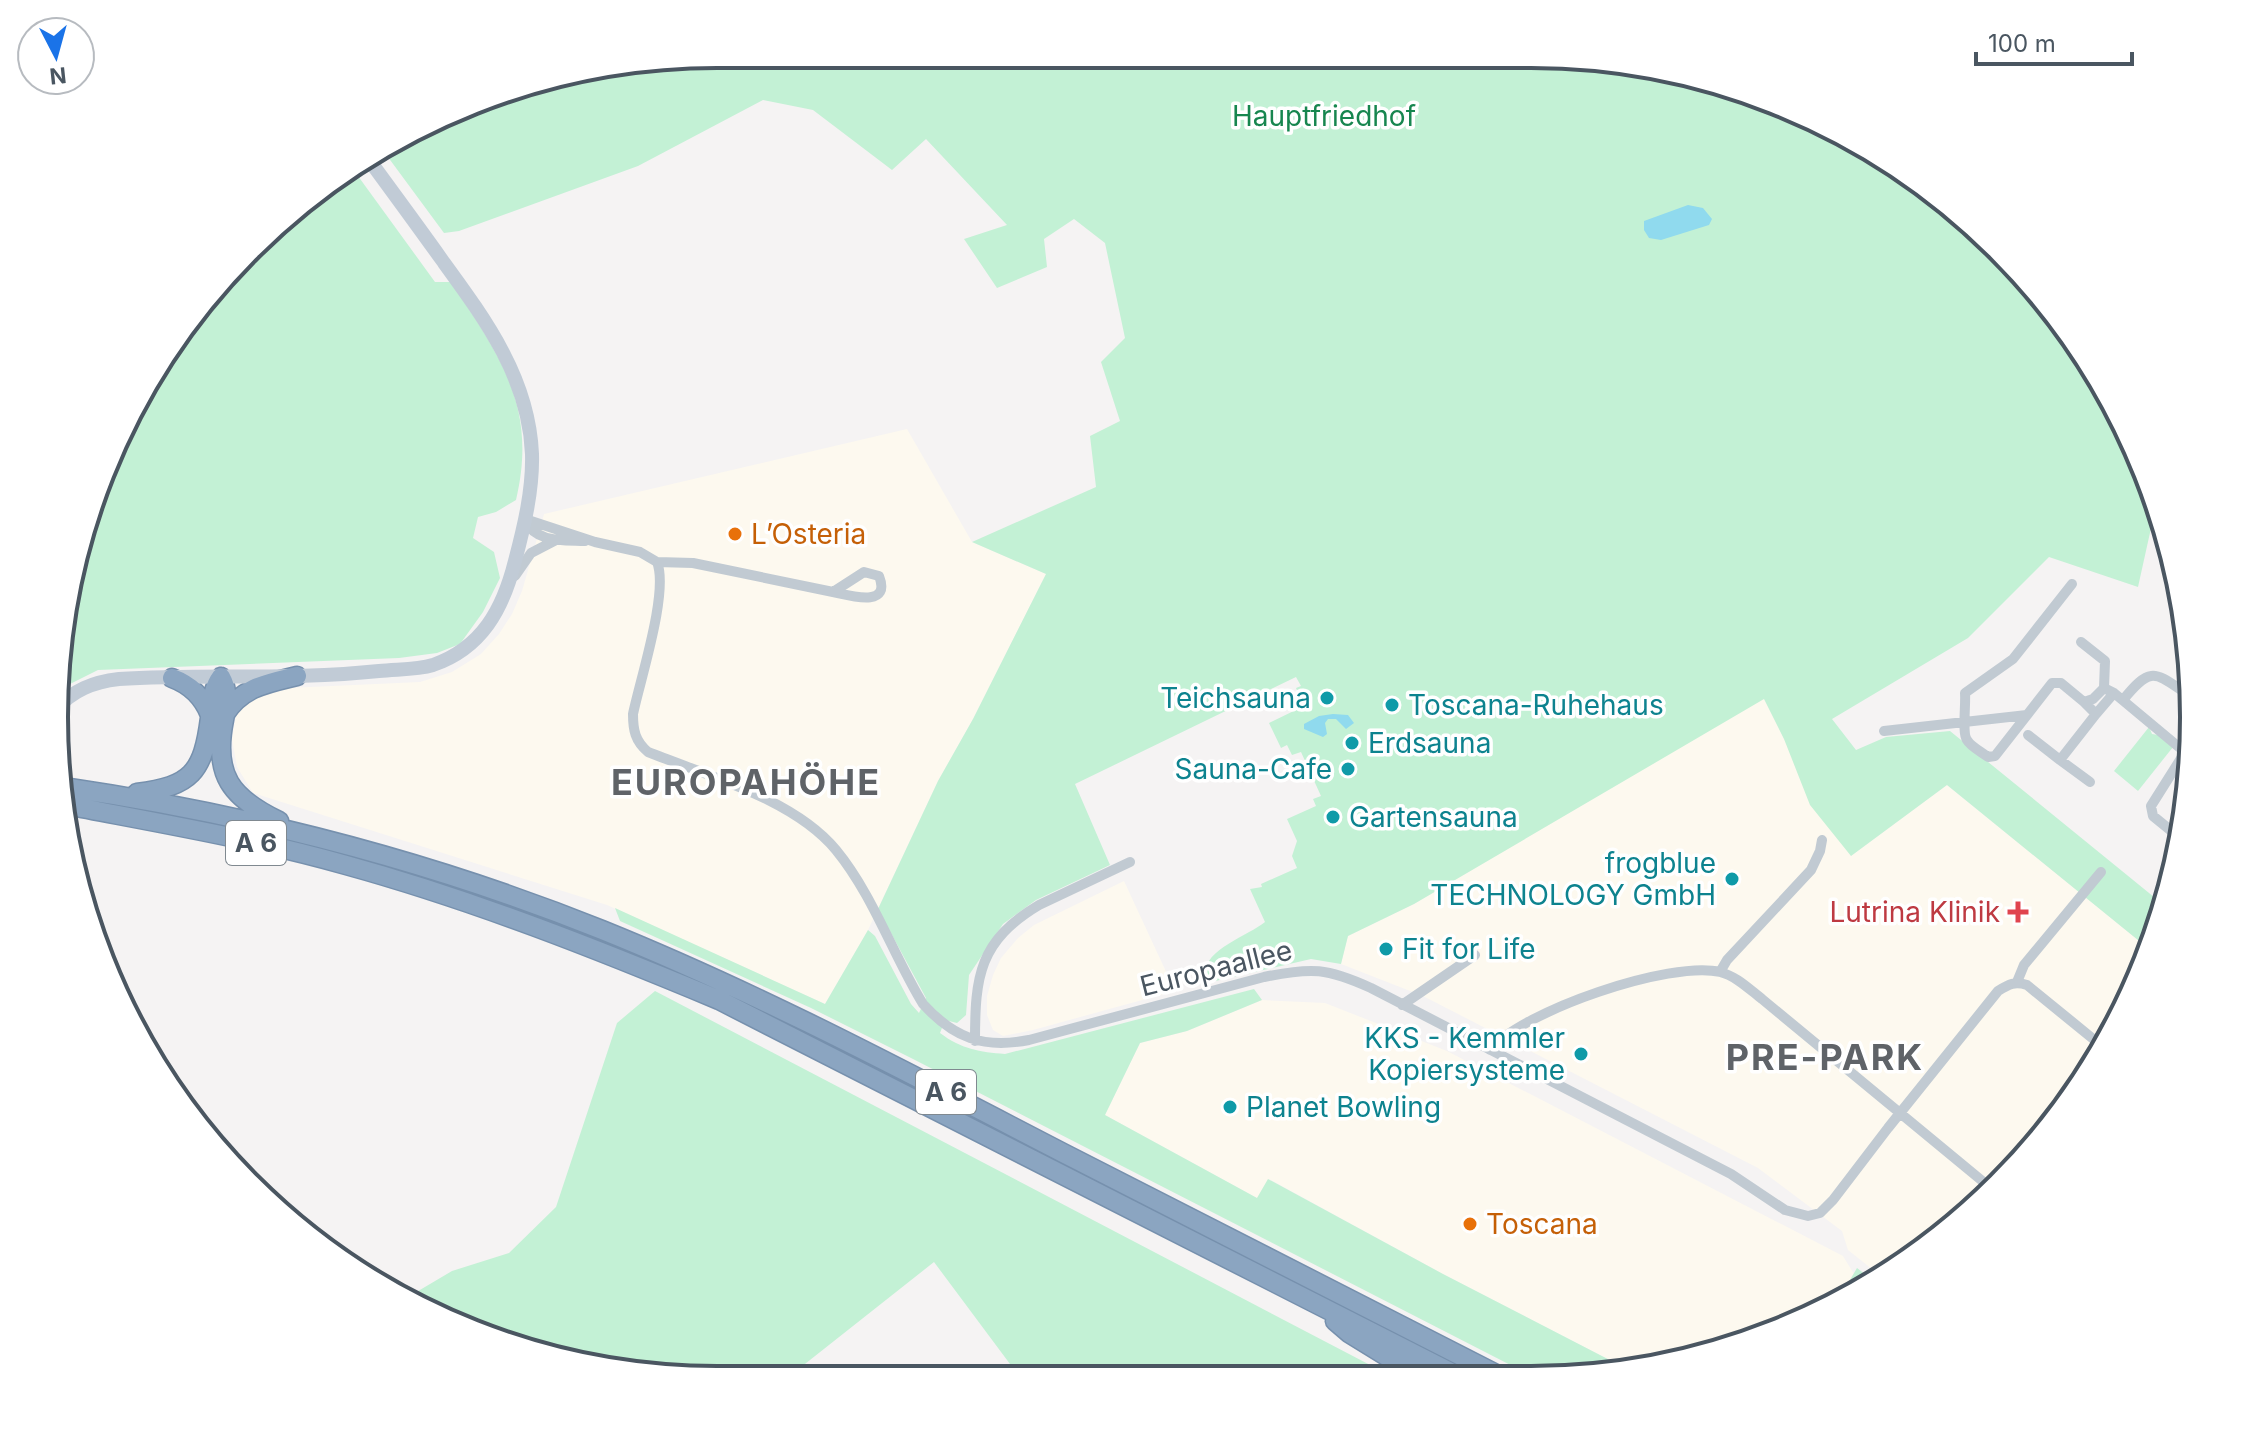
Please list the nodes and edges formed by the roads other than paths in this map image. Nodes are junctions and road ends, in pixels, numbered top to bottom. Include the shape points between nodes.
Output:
1 (374, 166) edge
2 (525, 519) junction
3 (558, 540) junction
4 (595, 542) junction
5 (657, 562) junction
6 (2072, 584) dead end
7 (507, 588) junction
8 (833, 592) dead end
9 (2081, 642) dead end
10 (297, 676) junction
11 (221, 677) junction
12 (172, 678) junction
13 (2179, 689) edge
14 (2114, 694) junction
15 (68, 697) edge
16 (2084, 702) junction
17 (2096, 714) junction
18 (218, 715) junction
19 (2027, 715) junction
20 (1964, 722) junction
21 (1884, 731) dead end
22 (2028, 735) dead end
23 (2179, 747) edge
24 (2060, 760) junction
25 (2178, 765) edge
26 (2090, 782) dead end
27 (72, 788) edge
28 (123, 796) junction
29 (75, 807) edge
30 (2170, 829) edge
31 (311, 835) junction
32 (1822, 840) dead end
33 (1130, 862) dead end
34 (2101, 872) dead end
35 (1475, 955) dead end
36 (1720, 972) junction
37 (2017, 982) junction
38 (1402, 1005) junction
39 (2094, 1040) edge
40 (975, 1041) junction
41 (1490, 1050) junction
42 (1901, 1114) junction
43 (1984, 1182) edge
44 (1305, 1297) junction
45 (1403, 1366) edge
46 (1439, 1366) edge
47 (1481, 1366) edge

1 - 2 street via 508,358 531,446
2 - 3 street via 537,535
2 - 4 street
2 - 7 street
3 - 4 street
3 - 7 street via 531,553
4 - 5 street via 640,552
5 - 8 street via 693,563
5 - 40 street, Europaallee via 659,598 633,714 641,746 809,823 837,851 923,1004 936,1019
6 - 20 street via 2013,659 1965,693
7 - 10 street via 485,629 445,660 416,668
9 - 14 street via 2105,661
10 - 11 street
10 - 18 highway via 246,691
11 - 12 street
11 - 18 highway via 213,692
12 - 15 street via 119,679
12 - 18 highway via 186,684
13 - 14 street via 2151,675
14 - 16 street
14 - 17 street
14 - 23 street
16 - 17 street
16 - 19 street via 2061,683 2052,683
17 - 24 street
18 - 28 highway via 188,778 171,788
18 - 31 highway via 223,770 235,792 251,807
19 - 20 street
19 - 20 street via 1995,756 1988,757 1966,739
20 - 21 street
22 - 24 street
24 - 26 street
25 - 30 street via 2150,811
27 - 28 highway, A 6
28 - 31 highway, A 6
29 - 44 highway, A 6 via 347,865 619,958 732,1006
31 - 47 highway, A 6 via 586,924 728,984
32 - 36 street via 1811,870
33 - 40 street via 1039,905 1002,934 978,976
34 - 37 street via 2024,965
35 - 38 street
36 - 41 street via 1612,987 1510,1032
36 - 42 street via 1762,999
37 - 39 street
37 - 42 street, Europaallee via 1998,991
38 - 40 street, Europaallee via 1341,974 1298,970 1029,1040
38 - 41 street, Europaallee
41 - 42 street, Europaallee via 1731,1174 1797,1215 1826,1208
42 - 43 street
44 - 45 highway
44 - 46 highway, A 6

